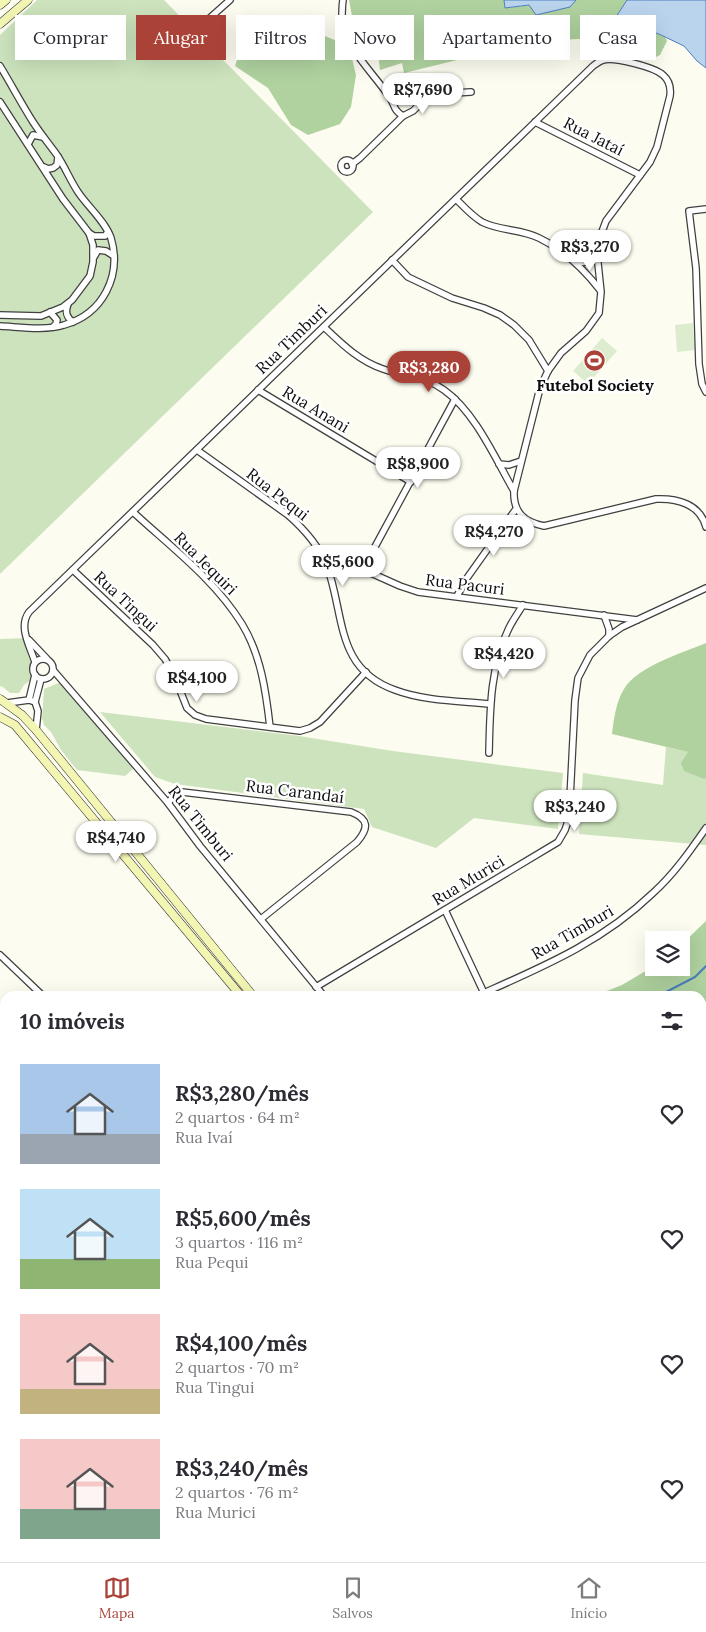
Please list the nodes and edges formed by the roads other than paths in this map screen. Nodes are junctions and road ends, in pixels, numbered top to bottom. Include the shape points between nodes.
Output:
1 (6, 0) edge
2 (28, 0) edge
3 (230, 0) edge
4 (343, 0) edge
5 (0, 6) edge
6 (213, 15) edge
7 (0, 24) edge
8 (0, 66) edge
9 (471, 92) dead end
10 (417, 95) junction
11 (392, 100) junction
12 (0, 102) edge
13 (403, 116) junction
14 (535, 122) junction
15 (43, 137) junction
16 (28, 144) junction
17 (58, 157) junction
18 (352, 164) dead end
19 (42, 166) junction
20 (640, 175) junction
21 (456, 199) junction
22 (706, 209) edge
23 (108, 232) junction
24 (90, 233) junction
25 (597, 254) junction
26 (114, 256) junction
27 (93, 258) junction
28 (392, 260) junction
29 (576, 262) junction
30 (601, 292) junction
31 (68, 304) junction
32 (50, 312) junction
33 (0, 315) edge
34 (73, 322) junction
35 (0, 326) edge
36 (53, 327) junction
37 (324, 327) junction
38 (548, 371) junction
39 (258, 390) junction
40 (706, 392) edge
41 (455, 399) junction
42 (197, 450) junction
43 (521, 461) junction
44 (499, 464) junction
45 (411, 482) junction
46 (514, 491) junction
47 (516, 509) junction
48 (133, 512) junction
49 (706, 527) edge
50 (327, 566) junction
51 (362, 569) junction
52 (73, 570) junction
53 (706, 588) edge
54 (457, 596) junction
55 (523, 605) junction
56 (604, 615) junction
57 (637, 620) junction
58 (609, 636) junction
59 (28, 638) junction
60 (47, 659) junction
61 (35, 662) junction
62 (53, 670) junction
63 (366, 672) junction
64 (38, 677) junction
65 (3, 701) edge
66 (32, 701) junction
67 (490, 704) junction
68 (0, 717) edge
69 (270, 727) junction
70 (36, 730) junction
71 (489, 753) dead end
72 (57, 755) junction
73 (47, 762) junction
74 (168, 803) junction
75 (706, 828) edge
76 (444, 910) junction
77 (261, 919) junction
78 (0, 955) edge
79 (316, 987) junction
80 (39, 991) edge
81 (237, 991) edge
82 (249, 991) edge
83 (320, 991) edge
84 (483, 991) edge
85 (488, 991) edge

1 - 5 main road
2 - 7 main road
3 - 6 street
4 - 11 street via 342,19 346,34 365,67
8 - 15 street
9 - 10 street
10 - 11 street via 406,89 400,90
10 - 13 street via 413,111
11 - 13 street via 395,109
12 - 16 street
13 - 18 street
14 - 20 street, Rua Jataí
14 - 20 street, Rua Timburi via 602,61 613,59 655,70 668,81 670,96 657,147
14 - 21 street, Rua Timburi
15 - 16 street via 33,135
15 - 17 street
16 - 19 street
17 - 19 street via 53,168
17 - 23 street
19 - 24 street
20 - 25 street via 606,221
21 - 28 street, Rua Timburi
21 - 29 street via 483,222 538,238
22 - 40 street via 689,212 696,268 699,364
23 - 24 street via 105,236
23 - 26 street
24 - 27 street
25 - 29 street via 589,261
25 - 30 street
26 - 27 street via 98,250
26 - 34 street via 110,286 101,301
27 - 31 street via 90,276
28 - 37 street, Rua Timburi
28 - 38 street via 408,277 452,298 500,315 529,340
29 - 30 street
30 - 38 street via 599,313
31 - 32 street
31 - 34 street via 67,316
32 - 33 street via 41,316
32 - 36 street via 57,320
34 - 36 street
35 - 36 street
37 - 39 street, Rua Timburi
37 - 41 street via 367,363 383,370 416,376 444,389
38 - 43 street via 540,388
39 - 42 street, Rua Timburi
39 - 45 street, Rua Anani
41 - 44 street via 466,410
41 - 45 street
42 - 48 street, Rua Timburi
42 - 50 street, Rua Pequi via 295,521
43 - 44 street
43 - 46 street
44 - 46 street
45 - 51 street
46 - 47 street
47 - 49 street via 534,524 544,526 670,498 692,508
47 - 54 street via 466,578
48 - 52 street, Rua Timburi
48 - 69 street, Rua Jequiri via 204,577 243,625 257,656 266,690
50 - 51 street, Rua Pacuri
50 - 63 street, Rua Pequi via 346,644
51 - 54 street, Rua Pacuri via 418,592
52 - 59 street, Rua Timburi via 26,617 24,631
52 - 69 street, Rua Tingui via 153,645 174,675 187,708 206,719
53 - 57 street, Rua Murici
54 - 55 street, Rua Pacuri
55 - 56 street, Rua Pacuri
55 - 67 street via 498,655
56 - 57 street, Rua Pacuri
56 - 58 street
57 - 58 street, Rua Murici
58 - 76 street, Rua Murici via 590,655 578,678 569,818 558,842
59 - 60 street
59 - 61 street, Rua Timburi
60 - 61 street
60 - 62 street
61 - 64 street via 33,669
62 - 64 street via 48,678
62 - 74 street, Rua Timburi
63 - 67 street, Rua Pequi via 380,683 416,696
63 - 69 street, Rua Tingui via 320,722 310,728 300,731
64 - 66 street
65 - 66 street
65 - 70 main road
66 - 70 street via 38,711
67 - 71 street
68 - 73 main road via 15,725
70 - 72 main road
72 - 73 main road
72 - 82 main road
73 - 81 main road
74 - 77 street, Rua Timburi
74 - 77 street, Rua Carandaí via 176,793 182,792 351,812 364,820 366,828 356,842
75 - 85 street, Rua Timburi via 679,865 629,915 572,953
76 - 79 street, Rua Murici
76 - 84 street
77 - 79 street, Rua Timburi
78 - 80 street
79 - 83 street, Rua Timburi

